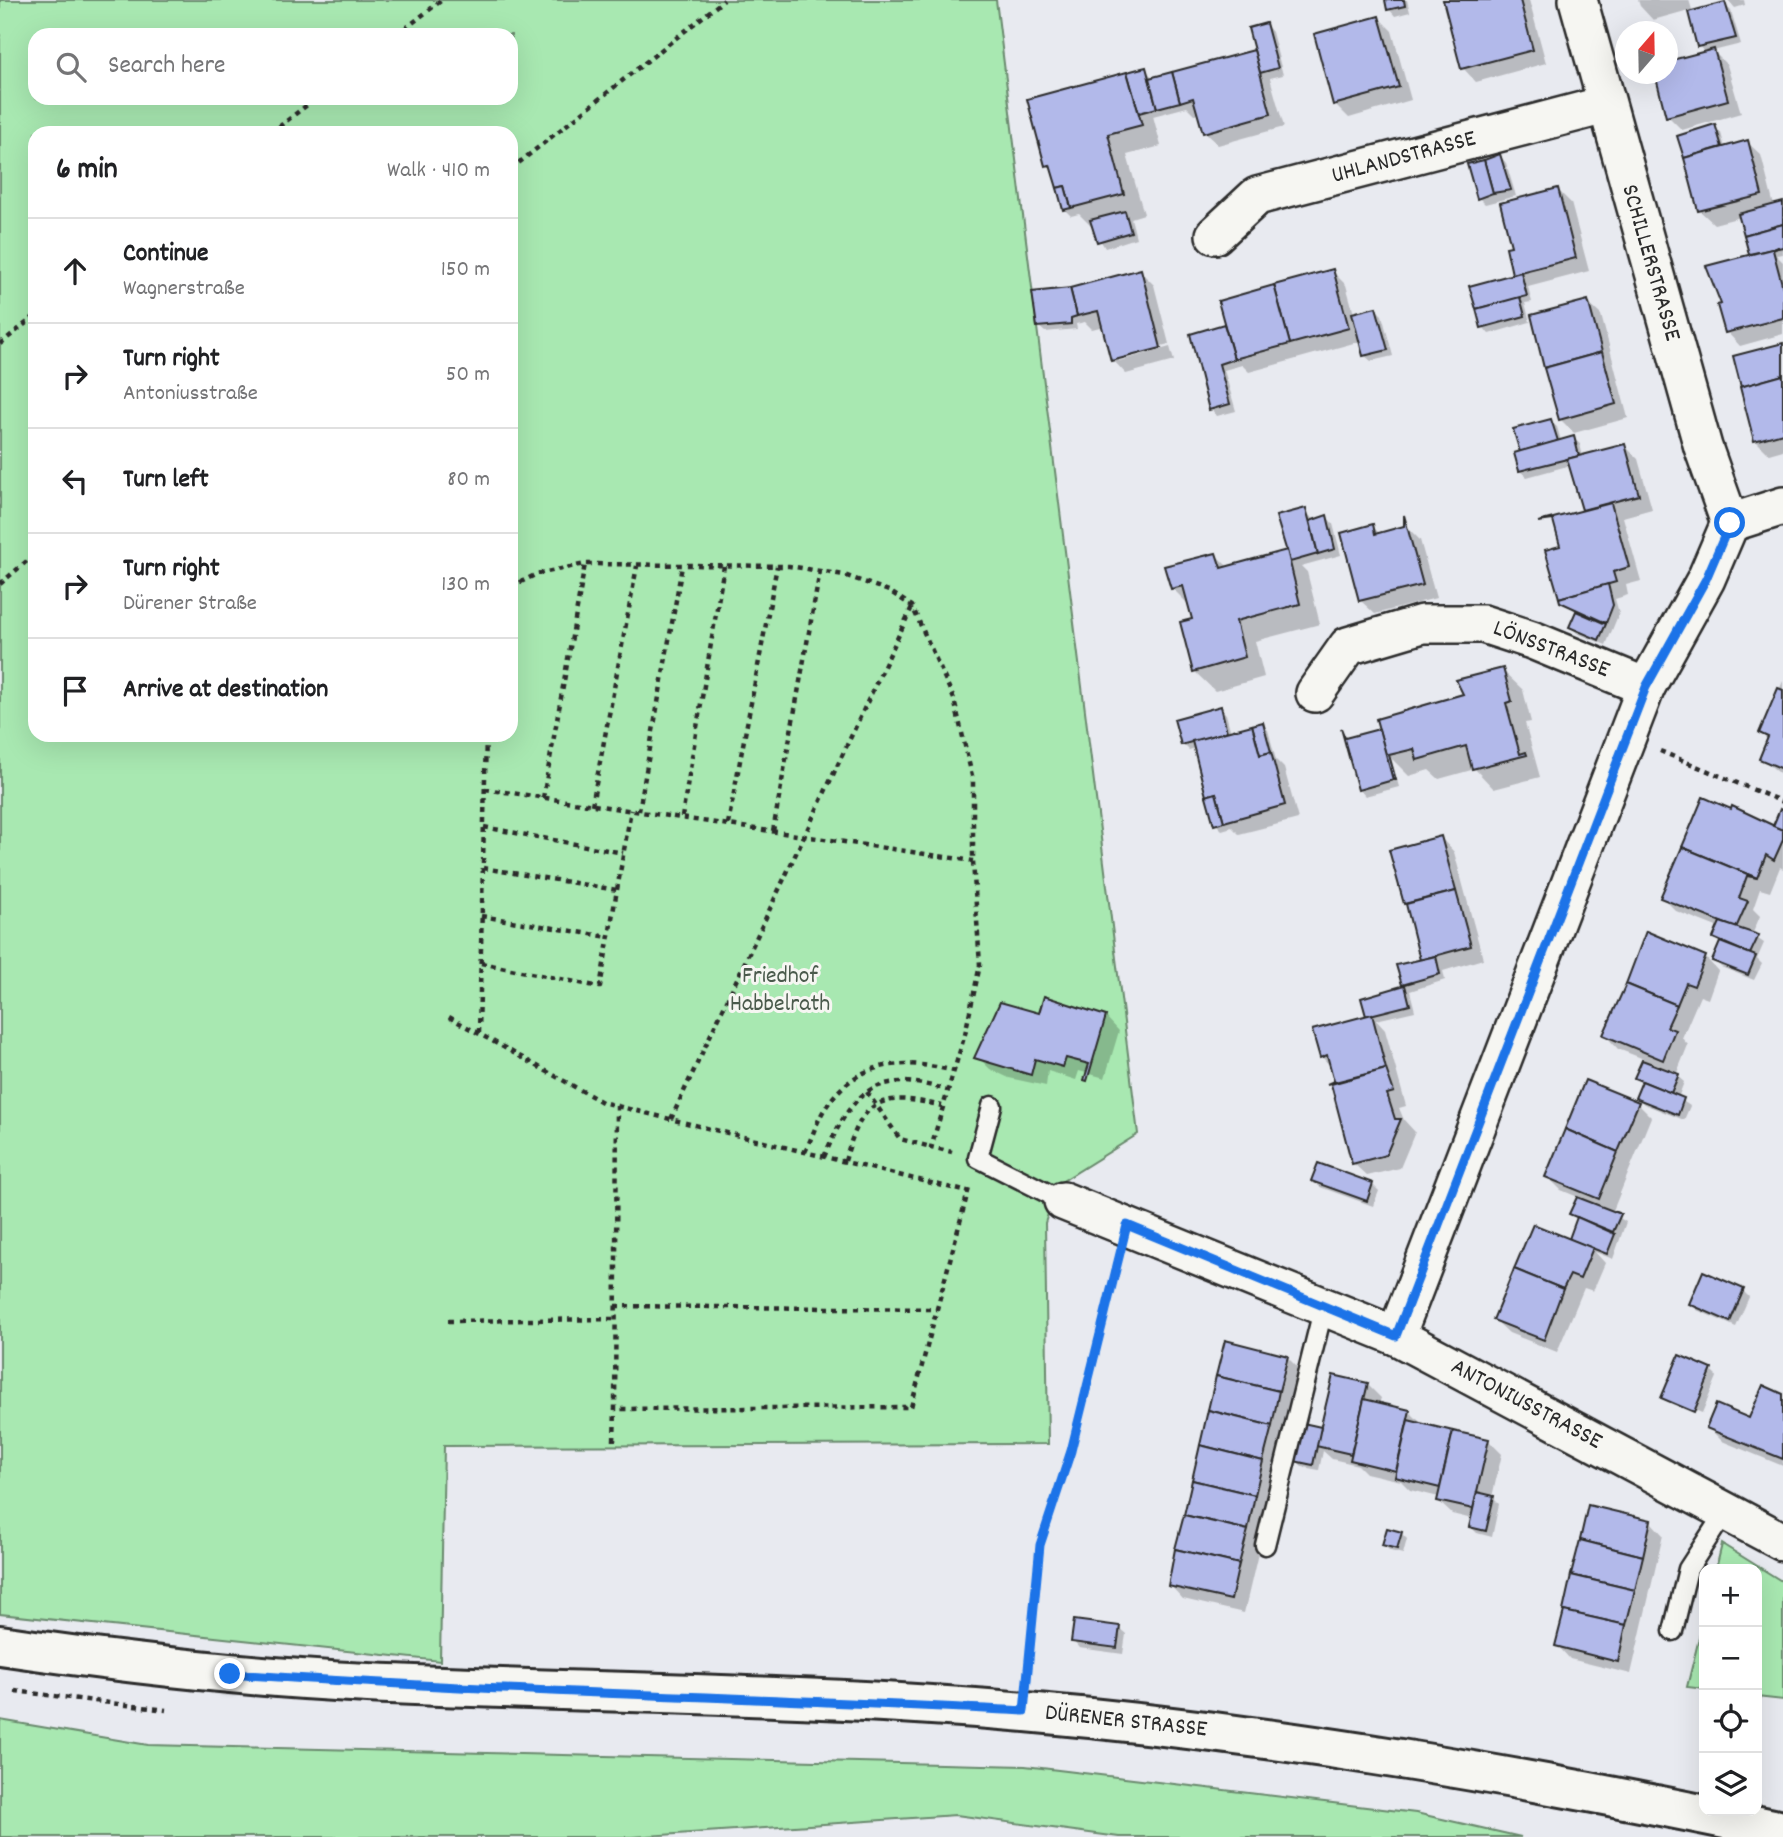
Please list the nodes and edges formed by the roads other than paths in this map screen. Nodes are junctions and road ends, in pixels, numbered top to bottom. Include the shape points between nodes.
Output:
1 (1578, 0) edge
2 (1605, 105) junction
3 (1215, 235) dead end
4 (1783, 506) edge
5 (1730, 523) junction
6 (1646, 687) junction
7 (1315, 693) dead end
8 (992, 1106) dead end
9 (1063, 1201) joint
10 (1324, 1306) junction
11 (1396, 1336) junction
12 (1725, 1512) junction
13 (1783, 1542) edge
14 (1265, 1545) dead end
15 (1672, 1631) dead end
16 (0, 1645) edge
17 (1783, 1831) edge

1 - 2 street, SCHILLERSTRASSE
2 - 3 street, UHLANDSTRASSE via 1257,196
2 - 5 street, SCHILLERSTRASSE via 1703,447
4 - 5 street
5 - 6 street via 1706,579
6 - 7 street, LÖNSSTRASSE via 1483,624 1422,624 1348,646
6 - 11 street
8 - 9 lane via 978,1157
9 - 10 street, ANTONIUSSTRASSE
10 - 11 street, ANTONIUSSTRASSE
10 - 14 lane
11 - 12 street, ANTONIUSSTRASSE
12 - 13 street, ANTONIUSSTRASSE
12 - 15 lane via 1688,1569
16 - 17 main road, DÜRENER STRASSE via 230,1674 364,1683 1024,1711 1278,1738 1621,1796

